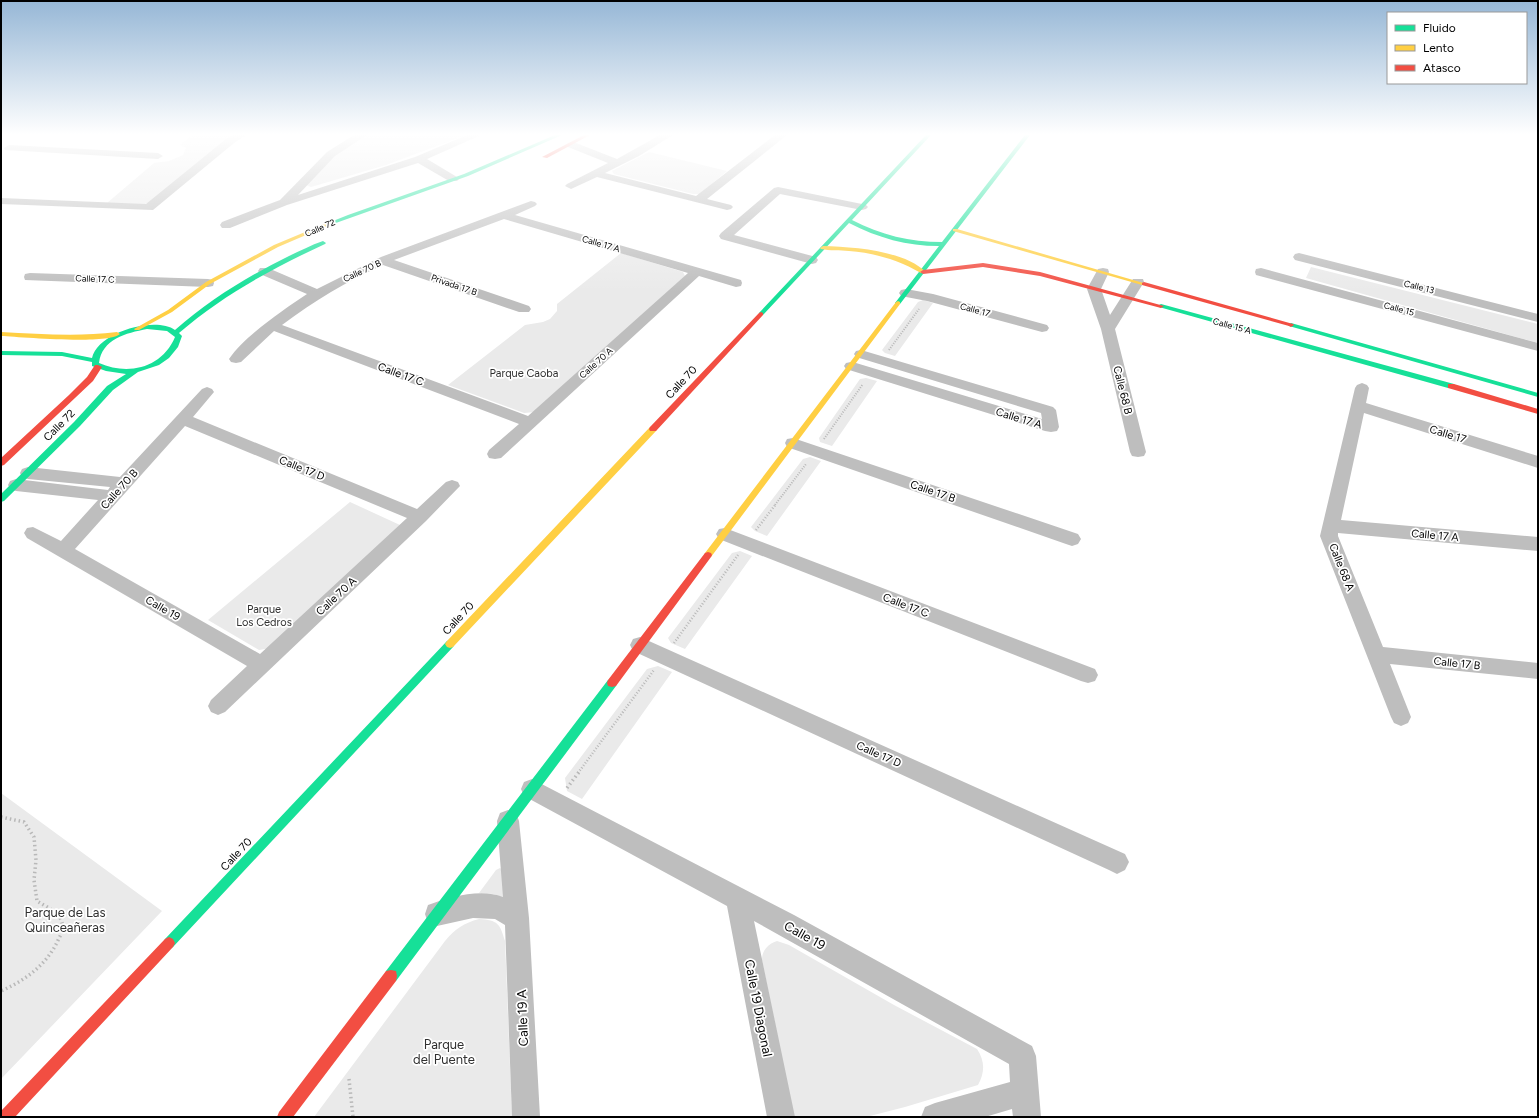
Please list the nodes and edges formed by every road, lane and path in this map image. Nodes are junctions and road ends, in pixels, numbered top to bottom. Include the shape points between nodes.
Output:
1 (174, 187) edge
2 (299, 187) edge
3 (332, 187) edge
4 (434, 187) joint
5 (648, 187) edge
6 (715, 187) edge
7 (880, 187) edge
8 (988, 187) edge
9 (443, 193) dead end
10 (1, 200) edge
11 (698, 200) junction
12 (283, 203) junction
13 (531, 204) dead end
14 (726, 207) dead end
15 (862, 207) junction
16 (505, 216) junction
17 (849, 221) junction
18 (226, 225) dead end
19 (955, 230) junction
20 (331, 239) dead end
21 (1304, 242) dead end
22 (944, 244) junction
23 (823, 248) junction
24 (270, 250) junction
25 (1299, 257) junction
26 (288, 258) junction
27 (812, 260) junction
28 (384, 261) junction
29 (264, 271) junction
30 (698, 271) junction
31 (923, 272) junction
32 (1103, 272) junction
33 (1261, 272) dead end
34 (30, 277) dead end
35 (1291, 280) junction
36 (736, 282) dead end
37 (1138, 282) junction
38 (208, 283) junction
39 (1094, 289) junction
40 (906, 293) junction
41 (318, 294) junction
42 (928, 297) junction
43 (1129, 298) junction
44 (524, 309) dead end
45 (1538, 318) edge
46 (273, 326) junction
47 (1042, 328) dead end
48 (137, 329) junction
49 (1108, 329) junction
50 (128, 331) junction
51 (176, 332) junction
52 (1, 334) edge
53 (1538, 347) edge
54 (1, 353) edge
55 (860, 354) junction
56 (236, 359) dead end
57 (882, 360) junction
58 (96, 364) junction
59 (851, 366) junction
60 (136, 370) junction
61 (872, 373) junction
62 (1362, 388) dead end
63 (207, 392) dead end
64 (1538, 395) edge
65 (1358, 406) junction
66 (1538, 412) edge
67 (183, 418) junction
68 (530, 422) junction
69 (793, 443) junction
70 (815, 450) junction
71 (1138, 452) dead end
72 (495, 454) dead end
73 (1538, 462) edge
74 (1, 463) edge
75 (28, 473) junction
76 (124, 483) junction
77 (16, 485) junction
78 (452, 486) dead end
79 (112, 496) junction
80 (1, 499) edge
81 (420, 517) junction
82 (1332, 526) junction
83 (33, 533) dead end
84 (724, 534) junction
85 (1072, 539) dead end
86 (748, 543) junction
87 (1538, 544) edge
88 (63, 550) junction
89 (640, 645) junction
90 (1376, 654) junction
91 (664, 656) junction
92 (262, 665) junction
93 (1538, 671) edge
94 (1088, 675) dead end
95 (218, 706) dead end
96 (1401, 717) dead end
97 (532, 789) junction
98 (557, 802) junction
99 (1, 817) edge
100 (508, 821) junction
101 (1117, 862) dead end
102 (738, 900) junction
103 (437, 914) junction
104 (517, 918) junction
105 (1, 990) edge
106 (349, 1079) dead end
107 (1026, 1104) edge
108 (5, 1117) edge
109 (284, 1117) edge
110 (353, 1117) edge
111 (526, 1117) edge
112 (781, 1117) edge
113 (935, 1117) edge

1 - 10 street via 149,208
2 - 12 street
3 - 12 street
4 - 9 main road
4 - 24 main road, Calle 72 via 391,205 353,214
5 - 11 street
6 - 11 street
7 - 15 main road, Calle 70
8 - 19 main road
11 - 14 street
12 - 18 street
13 - 16 street, Calle 70 B
15 - 17 main road, Calle 70
15 - 27 street via 778,190 724,236
16 - 28 street, Calle 70 B
16 - 30 street, Calle 17 A
17 - 22 main road via 878,235 897,240
17 - 23 main road, Calle 70
19 - 22 main road
19 - 32 main road, Calle 15 A
20 - 26 main road, Calle 72
21 - 25 street
22 - 31 main road
23 - 27 main road, Calle 70
23 - 31 main road via 844,248 883,254 902,260
24 - 26 main road
24 - 38 main road, Calle 72
25 - 35 street
25 - 45 street, Calle 13
26 - 29 main road, Calle 72
27 - 108 main road, Calle 70
28 - 41 street, Calle 70 B
28 - 44 street, Privada 17 B
29 - 41 street
29 - 51 main road, Calle 72 via 197,314
30 - 36 street, Calle 17 A
30 - 68 street, Calle 70 A
31 - 39 main road, Calle 15 A via 983,265 1040,274
31 - 40 main road
32 - 37 main road, Calle 15 A
32 - 39 street
33 - 35 street, Calle 15
34 - 38 street, Calle 17 C
35 - 53 street, Calle 15
37 - 43 street
37 - 64 main road, Calle 15 A
38 - 48 main road, Calle 72 via 170,311
39 - 43 main road, Calle 15 A
39 - 49 street, Calle 68 B
40 - 42 street, Calle 17
40 - 55 main road
41 - 46 street, Calle 70 B
42 - 47 street, Calle 17
42 - 57 path
43 - 49 street
43 - 66 main road, Calle 15 A via 1411,374
46 - 56 street, Calle 70 B
46 - 68 street, Calle 17 C
48 - 50 main road
48 - 51 main road via 164,327
49 - 71 street, Calle 68 B
50 - 52 main road via 90,338
50 - 58 main road, Calle 72 via 103,344 98,350
51 - 60 main road via 179,341 172,352 157,363
54 - 58 main road via 62,354
55 - 57 street, Calle 17 A
55 - 59 main road
57 - 61 street, Calle 17 A via 1048,410 1051,427
58 - 60 main road via 114,372
58 - 74 main road, Calle 72 via 90,379
59 - 61 street, Calle 17 A
59 - 69 main road
60 - 75 main road, Calle 72 via 110,388
61 - 70 path
62 - 65 street, Calle 68 A
63 - 67 street, Calle 70 B
65 - 73 street, Calle 17
65 - 82 street, Calle 68 A
67 - 76 street, Calle 70 B
67 - 81 street, Calle 17 D
68 - 72 street, Calle 70 A
69 - 70 street, Calle 17 B
69 - 84 main road
70 - 85 street, Calle 17 B
70 - 86 path
75 - 76 street
75 - 77 main road, Calle 72
76 - 79 street, Calle 70 B
77 - 79 street
77 - 80 main road, Calle 72
78 - 81 street, Calle 70 A
79 - 88 street, Calle 70 B
81 - 92 street, Calle 70 A
82 - 87 street, Calle 17 A
82 - 90 street, Calle 68 A via 1329,536
83 - 88 street, Calle 19
84 - 86 street, Calle 17 C
84 - 89 main road
86 - 91 path
86 - 94 street, Calle 17 C
88 - 92 street, Calle 19
89 - 91 street, Calle 17 D
89 - 97 main road
90 - 93 street, Calle 17 B
90 - 96 street, Calle 68 A
91 - 98 path
91 - 101 street, Calle 17 D
92 - 95 street, Calle 70 A
97 - 98 street, Calle 19
97 - 100 main road
98 - 102 street, Calle 19
99 - 105 path via 24,822 34,837 34,880 37,901 61,920 62,931 52,954 37,970 21,983
100 - 103 main road
100 - 104 street, Calle 19 A
102 - 107 street, Calle 19 via 1022,1056
102 - 112 street, Calle 19 Diagonal
103 - 104 street via 473,906 497,907
103 - 109 main road
104 - 111 street, Calle 19 A
106 - 110 path
107 - 113 street

